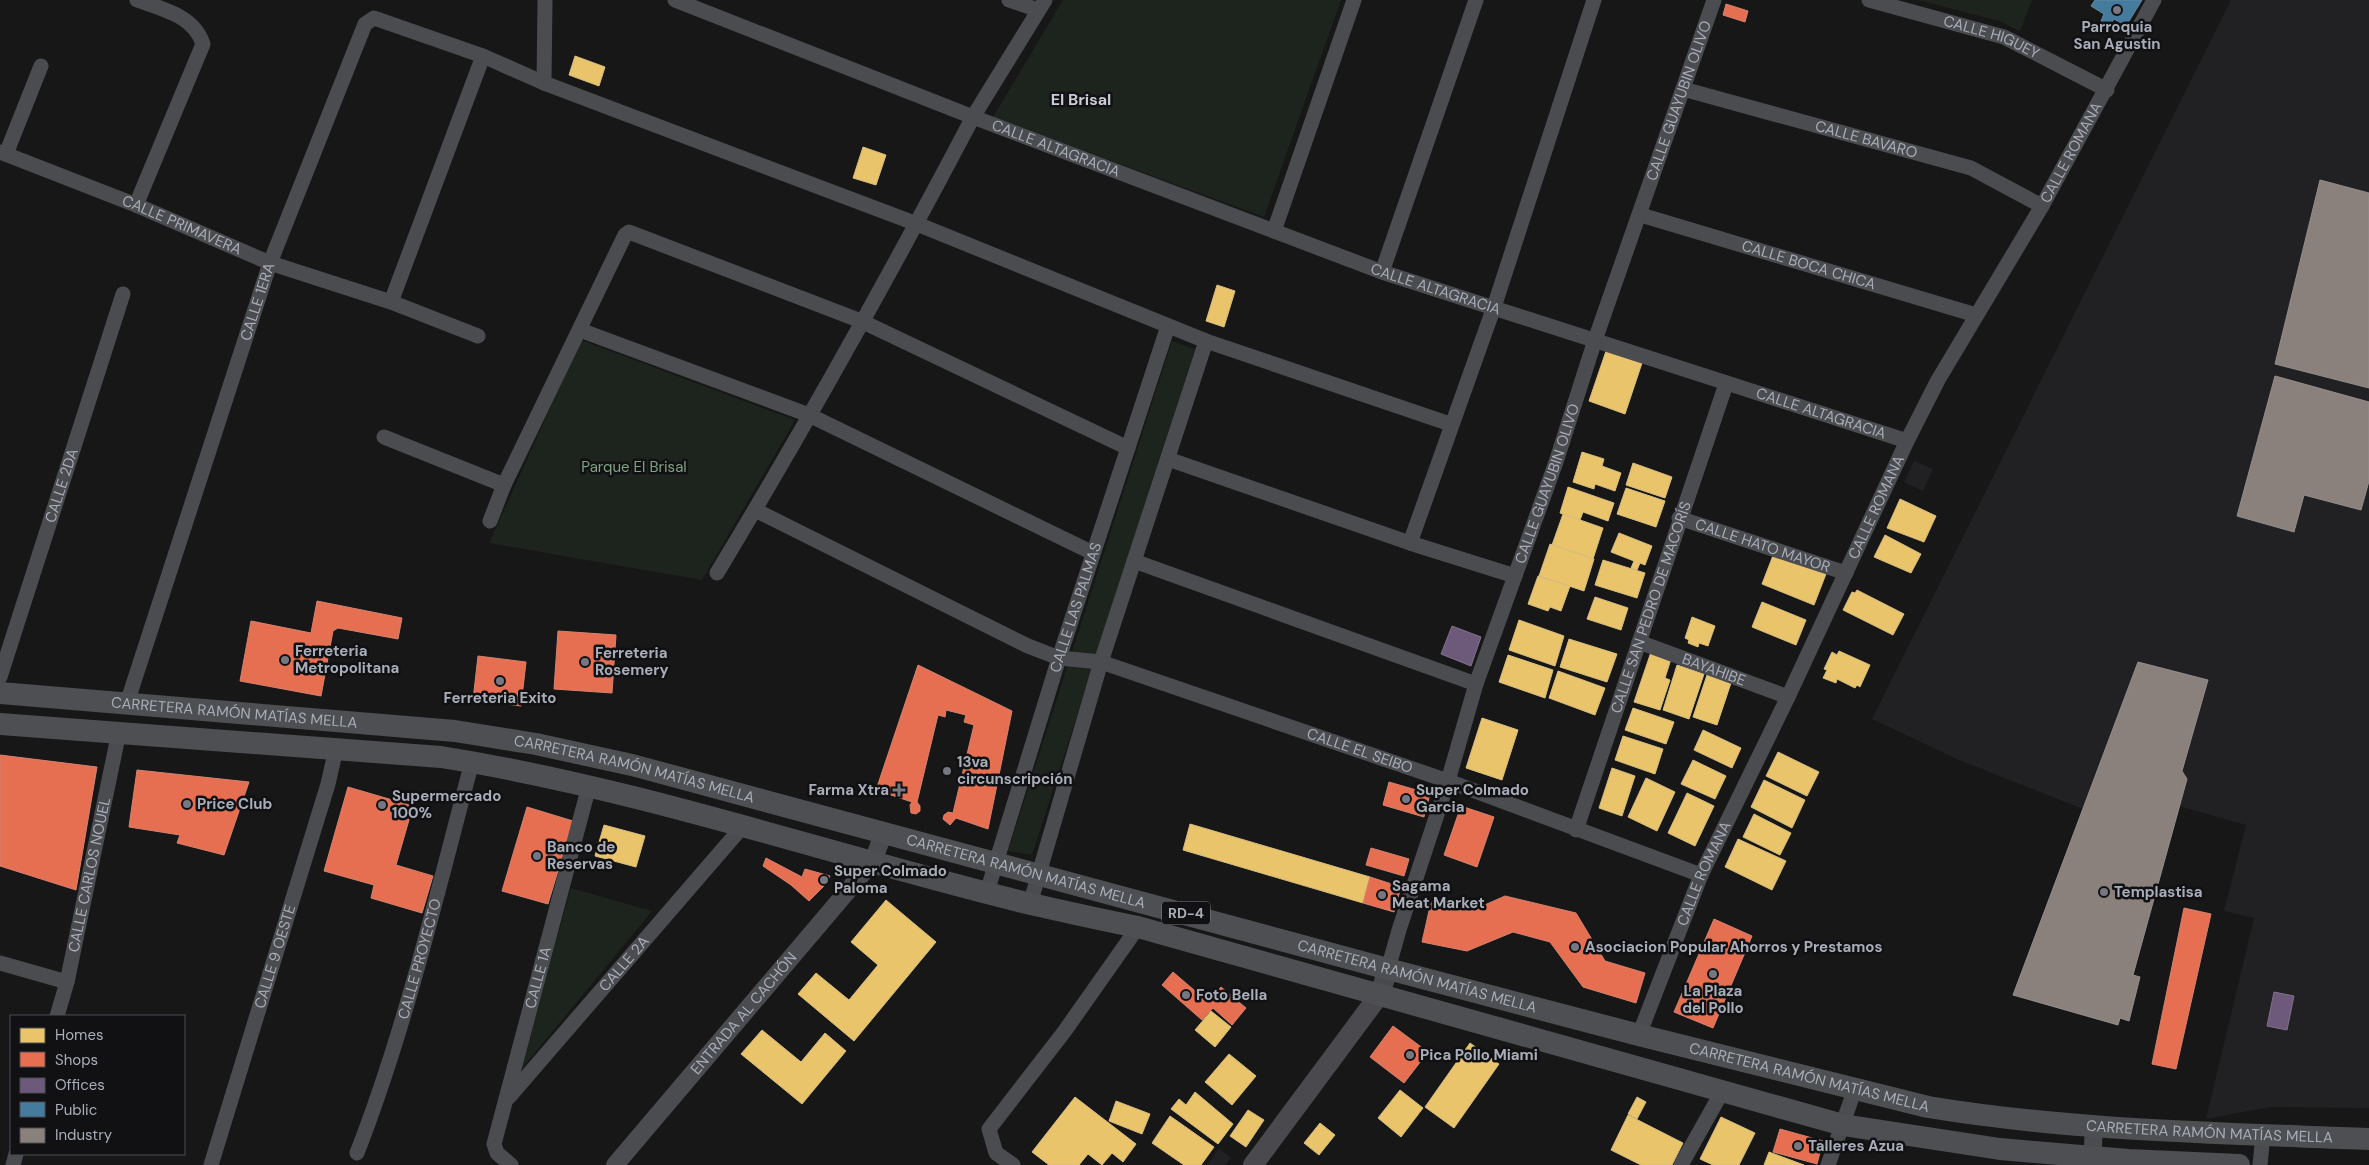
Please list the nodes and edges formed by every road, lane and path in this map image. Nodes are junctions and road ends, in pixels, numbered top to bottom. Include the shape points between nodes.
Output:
1 (545, 0) edge
2 (675, 0) edge
3 (1009, 0) edge
4 (1354, 0) edge
5 (1476, 0) edge
6 (1594, 0) edge
7 (1714, 0) edge
8 (1869, 0) edge
9 (2154, 0) edge
10 (142, 1) edge
11 (1041, 5) edge
12 (483, 56) junction
13 (41, 66) dead end
14 (544, 83) junction
15 (1683, 89) junction
16 (2107, 90) junction
17 (972, 117) junction
18 (3, 153) edge
19 (136, 206) junction
20 (2042, 206) junction
21 (1641, 215) junction
22 (917, 224) junction
23 (1274, 231) junction
24 (270, 263) junction
25 (1382, 272) junction
26 (123, 294) dead end
27 (391, 302) junction
28 (1494, 307) junction
29 (1976, 316) junction
30 (862, 321) junction
31 (1168, 326) junction
32 (580, 330) junction
33 (478, 336) dead end
34 (1595, 340) junction
35 (1206, 341) junction
36 (1726, 384) junction
37 (809, 415) junction
38 (1450, 424) junction
39 (384, 438) dead end
40 (1907, 441) junction
41 (1128, 448) junction
42 (1168, 459) junction
43 (504, 485) junction
44 (755, 510) junction
45 (1679, 518) junction
46 (490, 520) dead end
47 (1410, 543) junction
48 (1093, 553) junction
49 (1134, 561) junction
50 (717, 573) dead end
51 (1846, 573) junction
52 (1515, 576) junction
53 (1639, 642) junction
54 (1059, 658) junction
55 (1101, 662) junction
56 (0, 677) edge
57 (1476, 684) junction
58 (0, 693) edge
59 (1788, 696) junction
60 (127, 703) junction
61 (0, 724) edge
62 (120, 732) junction
63 (336, 749) junction
64 (472, 762) junction
65 (1448, 781) junction
66 (589, 786) junction
67 (743, 826) junction
68 (1576, 830) junction
69 (884, 832) junction
70 (873, 861) junction
71 (995, 862) junction
72 (1038, 873) junction
73 (1701, 875) junction
74 (987, 892) junction
75 (1030, 904) junction
76 (1138, 928) junction
77 (0, 963) edge
78 (1388, 969) junction
79 (67, 982) junction
80 (1380, 994) junction
81 (57, 1015) edge
82 (1639, 1035) junction
83 (1855, 1089) junction
84 (1723, 1090) junction
85 (505, 1101) junction
86 (1843, 1125) junction
87 (2094, 1126) junction
88 (2263, 1134) junction
89 (2369, 1140) edge
90 (357, 1154) dead end
91 (2092, 1161) edge
92 (211, 1165) edge
93 (511, 1165) edge
94 (615, 1165) edge
95 (1013, 1165) edge
96 (1253, 1165) edge
97 (1680, 1165) edge
98 (1828, 1165) edge
99 (2238, 1165) edge
100 (2260, 1165) edge

1 - 14 street
2 - 17 street, CALLE ALTAGRACIA
3 - 11 street
4 - 23 street
5 - 25 street
6 - 28 street
7 - 15 street, CALLE GUAYUBIN OLIVO
8 - 16 street, CALLE HIGUEY via 2004,37
9 - 16 street, CALLE ROMANA
10 - 19 street via 193,24 203,44
11 - 17 street
12 - 14 street, CALLE 1ERA
12 - 24 street, CALLE 1ERA via 385,20 374,18 365,24
12 - 27 street
13 - 18 street
14 - 22 street, CALLE 1ERA
15 - 20 street, CALLE BAVARO via 1971,168
15 - 21 street, CALLE GUAYUBIN OLIVO
16 - 20 street, CALLE ROMANA
17 - 22 street
17 - 23 street, CALLE ALTAGRACIA
18 - 19 street, CALLE PRIMAVERA
19 - 24 street, CALLE PRIMAVERA
20 - 29 street, CALLE ROMANA
21 - 29 street, CALLE BOCA CHICA
21 - 34 street, CALLE GUAYUBIN OLIVO
22 - 30 street
22 - 31 street, CALLE 1ERA
23 - 25 street, CALLE ALTAGRACIA
24 - 27 street, CALLE PRIMAVERA
24 - 60 street, CALLE 1ERA
25 - 28 street, CALLE ALTAGRACIA
26 - 56 street, CALLE 2DA
27 - 33 street, CALLE PRIMAVERA
28 - 34 street, CALLE ALTAGRACIA
28 - 38 street
29 - 40 street, CALLE ROMANA
30 - 32 street via 629,232
30 - 37 street
30 - 41 street
31 - 35 street, CALLE 1ERA
31 - 41 street, CALLE LAS PALMAS
32 - 37 street
32 - 43 street
34 - 36 street, CALLE ALTAGRACIA
34 - 52 street, CALLE GUAYUBIN OLIVO
35 - 38 street, CALLE 1ERA
35 - 42 street
36 - 40 street, CALLE ALTAGRACIA
36 - 45 street, CALLE SAN PEDRO DE MACORÍS
37 - 44 street
37 - 48 street
38 - 47 street
39 - 43 street
40 - 51 street, CALLE ROMANA
41 - 48 street, CALLE LAS PALMAS
42 - 47 street
42 - 49 street
43 - 46 street
44 - 50 street
44 - 54 street, CALLE EL SEIBO via 1028,646
45 - 51 street, CALLE HATO MAYOR
45 - 53 street, CALLE SAN PEDRO DE MACORÍS
47 - 52 street
48 - 54 street, CALLE LAS PALMAS
49 - 55 street
49 - 57 street
51 - 59 street, CALLE ROMANA
52 - 57 street, CALLE GUAYUBIN OLIVO
53 - 59 street, BAYAHIBE
53 - 68 street, CALLE SAN PEDRO DE MACORÍS
54 - 55 street, CALLE EL SEIBO
54 - 71 street, CALLE LAS PALMAS
55 - 65 street, CALLE EL SEIBO
55 - 72 street
57 - 65 street, CALLE GUAYUBIN OLIVO
58 - 60 main road, CARRETERA RAMÓN MATÍAS MELLA / RD-4
59 - 73 street, CALLE ROMANA
60 - 69 main road, CARRETERA RAMÓN MATÍAS MELLA / RD-4 via 455,731 536,744 632,765
61 - 62 main road, CARRETERA RAMÓN MATÍAS MELLA / RD-4
62 - 63 main road, CARRETERA RAMÓN MATÍAS MELLA / RD-4
62 - 79 street, CALLE CARLOS NOUEL
63 - 64 main road, CARRETERA RAMÓN MATÍAS MELLA / RD-4
63 - 92 street, CALLE 9 OESTE
64 - 66 main road, CARRETERA RAMÓN MATÍAS MELLA / RD-4
64 - 90 street, CALLE PROYECTO via 421,955 378,1097
65 - 68 street, CALLE EL SEIBO
65 - 78 street, CALLE GUAYUBIN OLIVO
66 - 67 main road, CARRETERA RAMÓN MATÍAS MELLA / RD-4
66 - 85 street, CALLE 1A
67 - 70 main road, CARRETERA RAMÓN MATÍAS MELLA / RD-4
67 - 85 street, CALLE 2A
68 - 73 street, CALLE EL SEIBO
69 - 70 street, ENTRADA AL CACHÓN
69 - 71 main road, CARRETERA RAMÓN MATÍAS MELLA / RD-4
70 - 74 main road, CARRETERA RAMÓN MATÍAS MELLA / RD-4
70 - 94 street, ENTRADA AL CACHÓN
71 - 72 main road, CARRETERA RAMÓN MATÍAS MELLA / RD-4
71 - 74 street, CALLE LAS PALMAS
72 - 75 street
72 - 78 main road, CARRETERA RAMÓN MATÍAS MELLA / RD-4
73 - 82 street, CALLE ROMANA
74 - 75 main road, CARRETERA RAMÓN MATÍAS MELLA / RD-4
75 - 76 main road, CARRETERA RAMÓN MATÍAS MELLA / RD-4
76 - 80 main road, CARRETERA RAMÓN MATÍAS MELLA / RD-4
76 - 95 street via 989,1130 996,1153
77 - 79 street
78 - 80 main road
78 - 82 main road, CARRETERA RAMÓN MATÍAS MELLA / RD-4
79 - 81 street, CALLE CARLOS NOUEL
80 - 84 main road, CARRETERA RAMÓN MATÍAS MELLA / RD-4
80 - 96 main road
82 - 83 main road, CARRETERA RAMÓN MATÍAS MELLA / RD-4
83 - 86 street
83 - 87 main road, CARRETERA RAMÓN MATÍAS MELLA / RD-4 via 1969,1114
84 - 86 main road, CARRETERA RAMÓN MATÍAS MELLA / RD-4
84 - 97 street
85 - 93 street, CALLE 1A via 494,1144 497,1153
86 - 91 main road, CARRETERA RAMÓN MATÍAS MELLA / RD-4
86 - 98 street
87 - 88 main road, CARRETERA RAMÓN MATÍAS MELLA / RD-4
87 - 91 street
88 - 89 main road, CARRETERA RAMÓN MATÍAS MELLA / RD-4
88 - 100 street
91 - 99 main road, CARRETERA RAMÓN MATÍAS MELLA / RD-4

